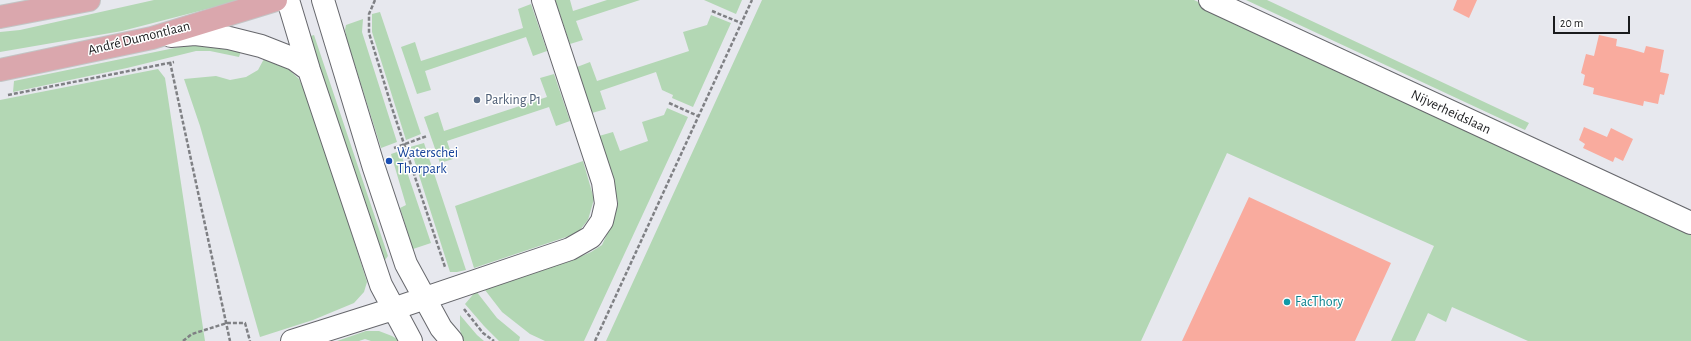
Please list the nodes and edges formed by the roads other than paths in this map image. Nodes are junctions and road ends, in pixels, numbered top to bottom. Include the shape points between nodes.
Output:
1 (89, 0) edge
2 (276, 0) edge
3 (288, 0) edge
4 (323, 0) edge
5 (543, 0) edge
6 (1210, 0) edge
7 (0, 17) edge
8 (152, 38) junction
9 (0, 70) edge
10 (309, 70) junction
11 (1691, 223) edge
12 (423, 298) junction
13 (393, 309) junction
14 (292, 341) edge
15 (411, 341) edge
16 (452, 341) edge

1 - 7 main road
2 - 8 main road, André Dumontlaan
3 - 10 street
4 - 12 street via 371,160 406,264
5 - 12 street via 603,182 606,204 602,221 590,237 570,249
6 - 11 street, Nijverheidslaan
8 - 9 main road, André Dumontlaan
8 - 10 street via 196,34 229,38 261,46 294,59
10 - 13 street via 381,285
12 - 13 street
12 - 16 street
13 - 14 street
13 - 15 street

